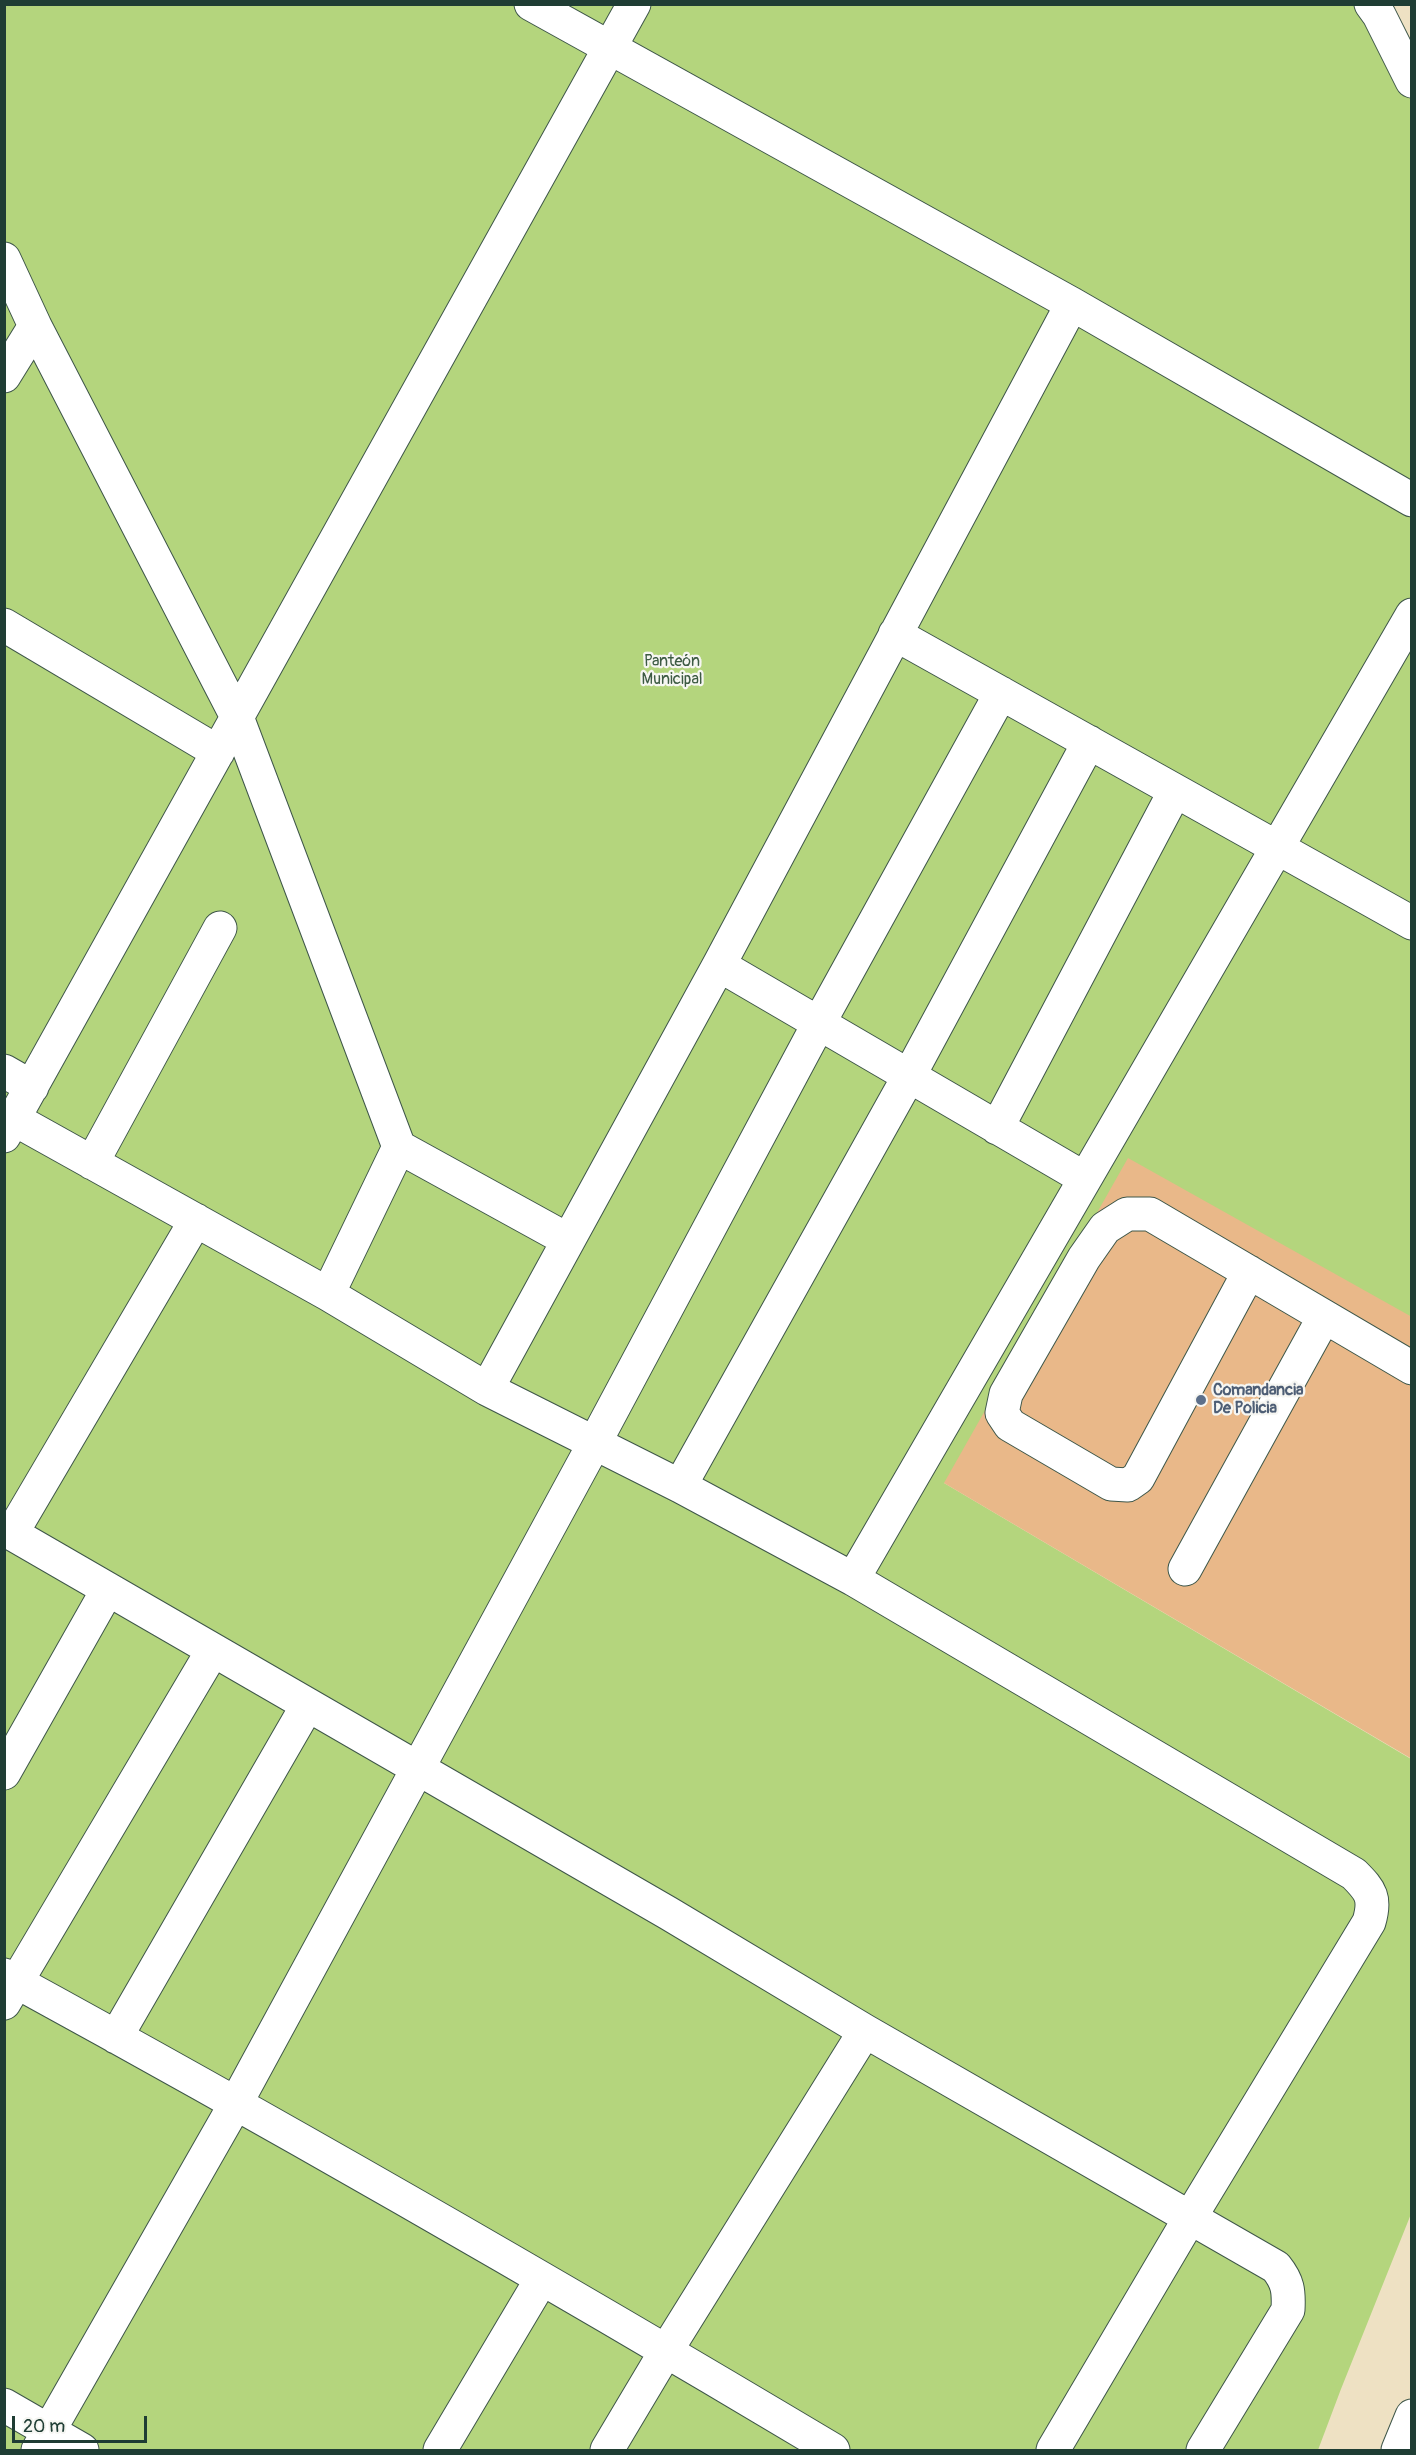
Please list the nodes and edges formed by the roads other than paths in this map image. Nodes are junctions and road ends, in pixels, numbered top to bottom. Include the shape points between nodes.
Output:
1 (531, 4) edge
2 (634, 4) edge
3 (1371, 4) edge
4 (609, 49) junction
5 (1412, 81) edge
6 (4, 259) edge
7 (1072, 304) junction
8 (35, 326) junction
9 (4, 376) edge
10 (1412, 500) edge
11 (1412, 615) edge
12 (4, 625) edge
13 (895, 634) junction
14 (1001, 693) junction
15 (237, 717) junction
16 (1089, 742) junction
17 (218, 752) junction
18 (1175, 791) junction
19 (1276, 848) junction
20 (1412, 923) edge
21 (220, 928) dead end
22 (718, 965) junction
23 (819, 1023) junction
24 (4, 1071) edge
25 (909, 1076) junction
26 (32, 1087) junction
27 (9, 1128) edge
28 (997, 1128) junction
29 (399, 1147) junction
30 (92, 1163) junction
31 (1084, 1178) junction
32 (196, 1220) junction
33 (568, 1240) junction
34 (1249, 1272) junction
35 (328, 1294) junction
36 (1324, 1317) junction
37 (1412, 1368) edge
38 (487, 1389) junction
39 (594, 1444) junction
40 (680, 1486) junction
41 (8, 1531) edge
42 (1185, 1569) dead end
43 (853, 1579) junction
44 (108, 1589) junction
45 (213, 1650) junction
46 (307, 1706) junction
47 (416, 1769) junction
48 (4, 1773) edge
49 (9, 1987) edge
50 (865, 2031) junction
51 (116, 2037) junction
52 (236, 2103) junction
53 (1191, 2216) junction
54 (541, 2280) junction
55 (666, 2351) junction
56 (4, 2405) edge
57 (1412, 2416) edge
58 (44, 2440) edge
59 (82, 2451) edge
60 (440, 2451) edge
61 (607, 2451) edge
62 (833, 2451) edge
63 (1053, 2451) edge
64 (1203, 2451) edge
65 (1398, 2451) edge

1 - 4 street
2 - 4 street
3 - 5 street
4 - 7 street
4 - 15 street
6 - 8 street
7 - 10 street
7 - 13 street
8 - 9 street
8 - 15 street
11 - 19 street
12 - 17 street
13 - 14 street
13 - 22 street
14 - 16 street
14 - 23 street
15 - 17 street
15 - 29 street
16 - 18 street
16 - 25 street
17 - 26 street
18 - 19 street
18 - 28 street
19 - 20 street
19 - 31 street
21 - 30 street
22 - 23 street
22 - 33 street
23 - 25 street
23 - 39 street
24 - 26 street
25 - 28 street
25 - 40 street
26 - 27 street
27 - 30 street
28 - 31 street
29 - 33 street
29 - 35 street
30 - 32 street
31 - 43 street
32 - 35 street
32 - 41 street
33 - 38 street
34 - 34 street via 1138,1478 1128,1485 1111,1484 1010,1425 1002,1413 1006,1394 1084,1258 1105,1228 1127,1214 1150,1214
34 - 36 street
35 - 38 street
36 - 37 street
36 - 42 street
38 - 39 street
39 - 40 street
39 - 47 street
40 - 43 street
41 - 44 street
43 - 53 street via 1354,1874 1369,1889 1374,1907 1369,1922
44 - 45 street
44 - 48 street
45 - 46 street
45 - 49 street
46 - 47 street
46 - 51 street
47 - 50 street
47 - 52 street
49 - 51 street
50 - 53 street
50 - 55 street
51 - 52 street
52 - 54 street
52 - 58 street
53 - 63 street
53 - 64 street via 1276,2267 1287,2281 1289,2291 1288,2310
54 - 55 street
54 - 60 street
55 - 61 street
55 - 62 street
56 - 58 street
57 - 65 street
58 - 59 street

